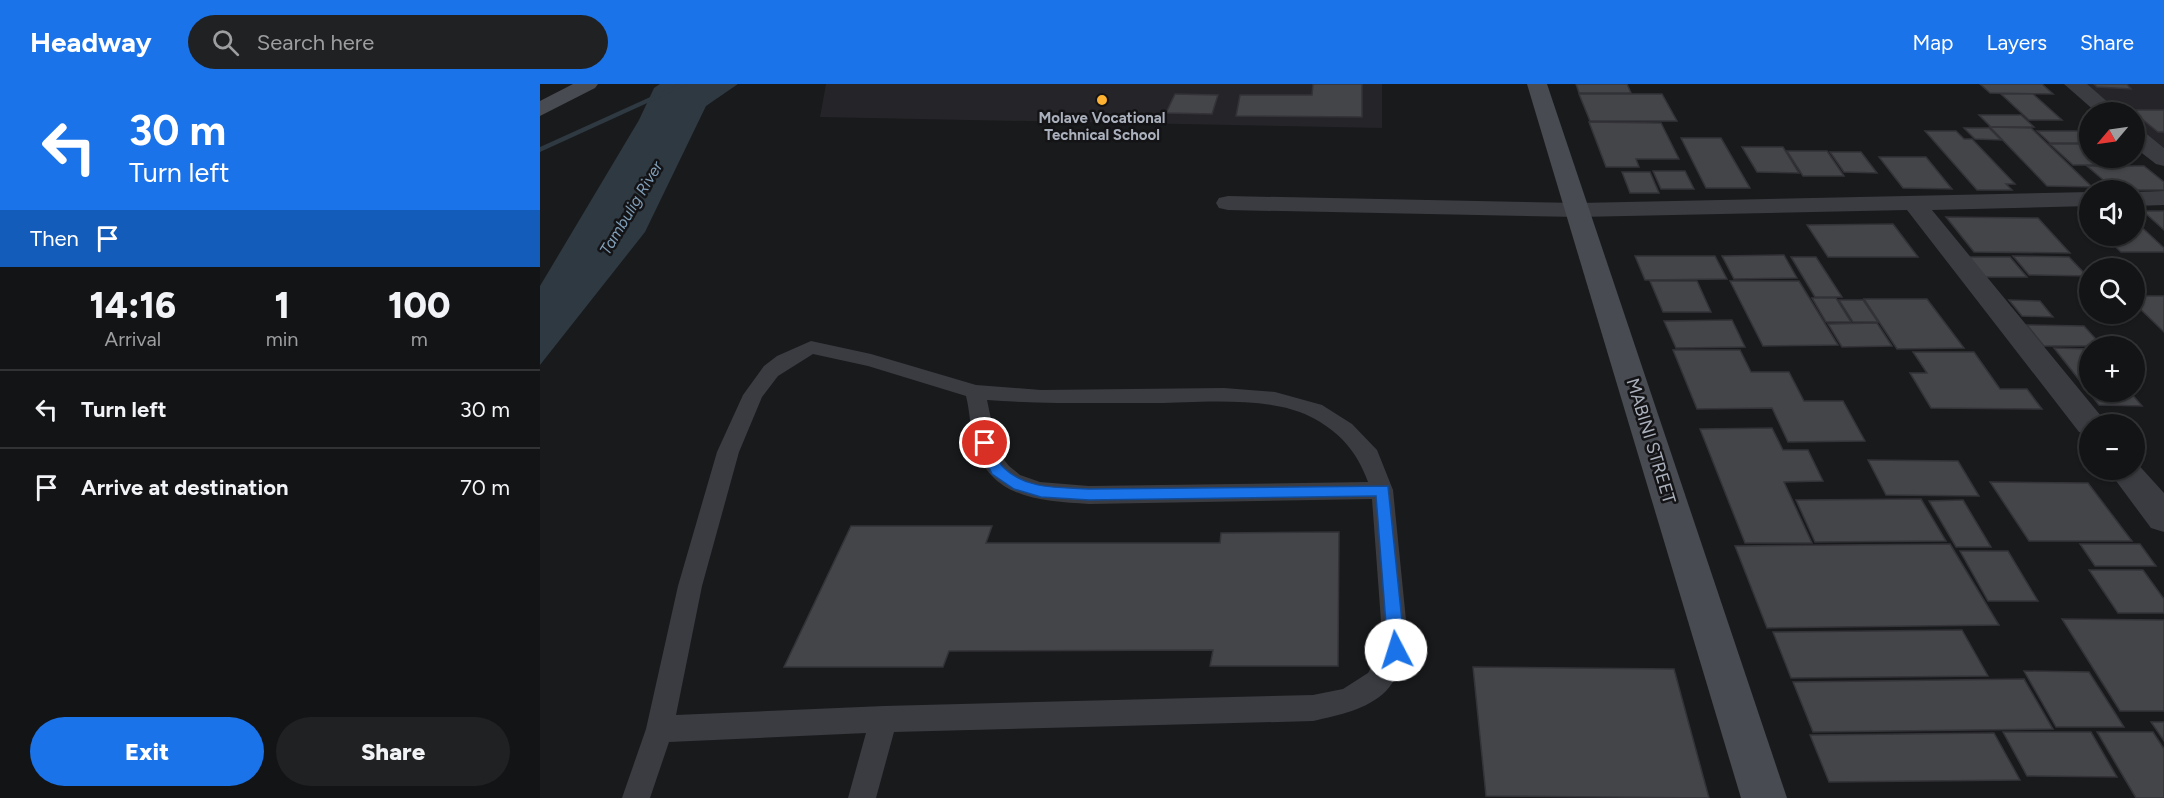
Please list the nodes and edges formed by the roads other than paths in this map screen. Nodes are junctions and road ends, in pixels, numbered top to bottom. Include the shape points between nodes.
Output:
1 (588, 84) edge
2 (1537, 84) edge
3 (2074, 84) edge
4 (2096, 102) edge
5 (540, 110) edge
6 (2145, 144) edge
7 (2164, 159) edge
8 (2164, 198) edge
9 (2079, 199) edge
10 (2145, 199) edge
11 (1913, 202) junction
12 (1228, 203) dead end
13 (1579, 210) junction
14 (975, 392) junction
15 (2082, 414) edge
16 (2133, 480) edge
17 (1383, 490) junction
18 (2164, 519) edge
19 (884, 719) junction
20 (660, 729) junction
21 (636, 798) edge
22 (862, 798) edge
23 (1764, 798) edge

1 - 5 street
2 - 13 street, MABINI STREET
3 - 4 street
6 - 7 street
8 - 10 street
9 - 11 street
11 - 13 street
11 - 15 street
12 - 13 street
13 - 23 street, MABINI STREET
14 - 17 lane via 1041,397 1224,395 1275,399 1315,411 1345,429 1369,456
14 - 17 lane via 985,443 997,471 1019,485 1041,491 1089,495
14 - 20 lane via 871,360 812,347 771,371 753,395 728,452 690,586
16 - 18 street
17 - 19 lane via 1396,650 1377,682 1348,700 1313,708
19 - 20 lane
19 - 22 lane
20 - 21 lane

